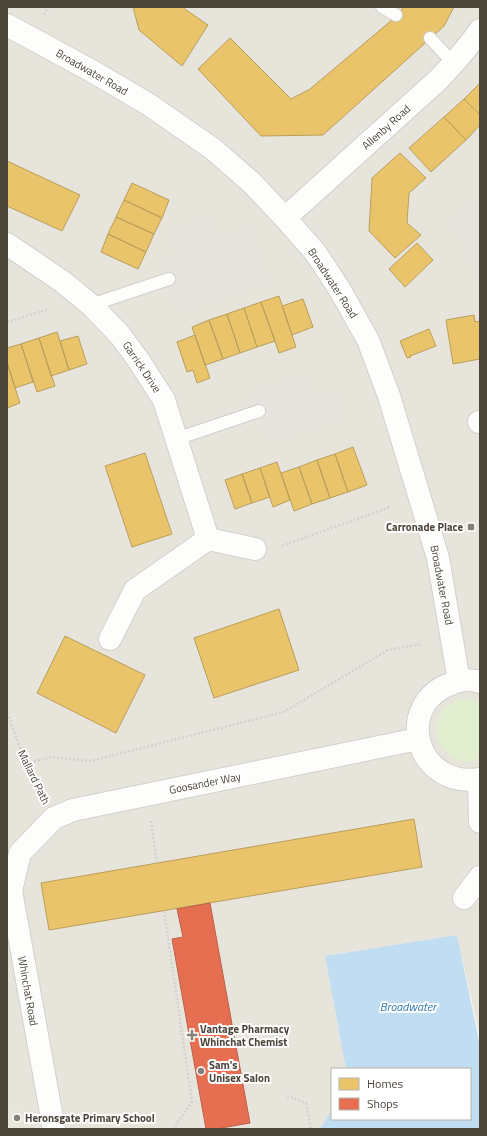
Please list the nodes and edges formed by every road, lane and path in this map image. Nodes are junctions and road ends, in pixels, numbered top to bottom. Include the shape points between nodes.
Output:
1 (382, 7) edge
2 (396, 15) dead end
3 (7, 24) edge
4 (480, 30) edge
5 (430, 38) dead end
6 (454, 64) junction
7 (285, 218) junction
8 (7, 244) edge
9 (169, 279) dead end
10 (91, 305) junction
11 (49, 309) dead end
12 (7, 322) edge
13 (259, 411) dead end
14 (176, 439) junction
15 (390, 507) dead end
16 (208, 539) junction
17 (255, 549) joint
18 (110, 639) dead end
19 (422, 644) dead end
20 (470, 681) edge
21 (7, 713) edge
22 (418, 739) junction
23 (26, 763) junction
24 (480, 779) edge
25 (147, 794) junction
26 (54, 818) junction
27 (480, 822) edge
28 (13, 852) edge
29 (157, 863) dead end
30 (480, 876) edge
31 (464, 898) dead end
32 (164, 911) dead end
33 (287, 1096) dead end
34 (54, 1129) edge
35 (175, 1129) edge
36 (311, 1129) edge

1 - 2 lane
3 - 7 street, Broadwater Road via 148,104 207,144 252,183
4 - 6 street, Allenby Road
5 - 6 lane
6 - 7 street, Allenby Road
7 - 20 street, Broadwater Road via 315,252 368,340 389,396 438,558
8 - 10 street, Garrick Drive
9 - 10 lane
10 - 14 street, Garrick Drive via 120,335 164,400
11 - 12 path
13 - 14 lane
14 - 16 street, Garrick Drive
15 - 17 path via 270,550
16 - 17 street
16 - 18 street via 135,590
19 - 23 path via 388,650 284,712 90,761 52,757
20 - 22 street, Broadwater Road via 444,686 432,695 423,708 418,723
21 - 23 path, Mallard Path
22 - 24 street, Broadwater Road via 424,754 434,767 447,776 463,780
22 - 25 street, Goosander Way
23 - 26 path, Mallard Path
24 - 27 street, Broadwater Road
25 - 26 street, Goosander Way via 73,810
25 - 29 path
26 - 28 street, Goosander Way
28 - 34 street, Whinchat Road via 11,891
30 - 31 street
32 - 35 path via 192,1102
33 - 36 path via 306,1103

